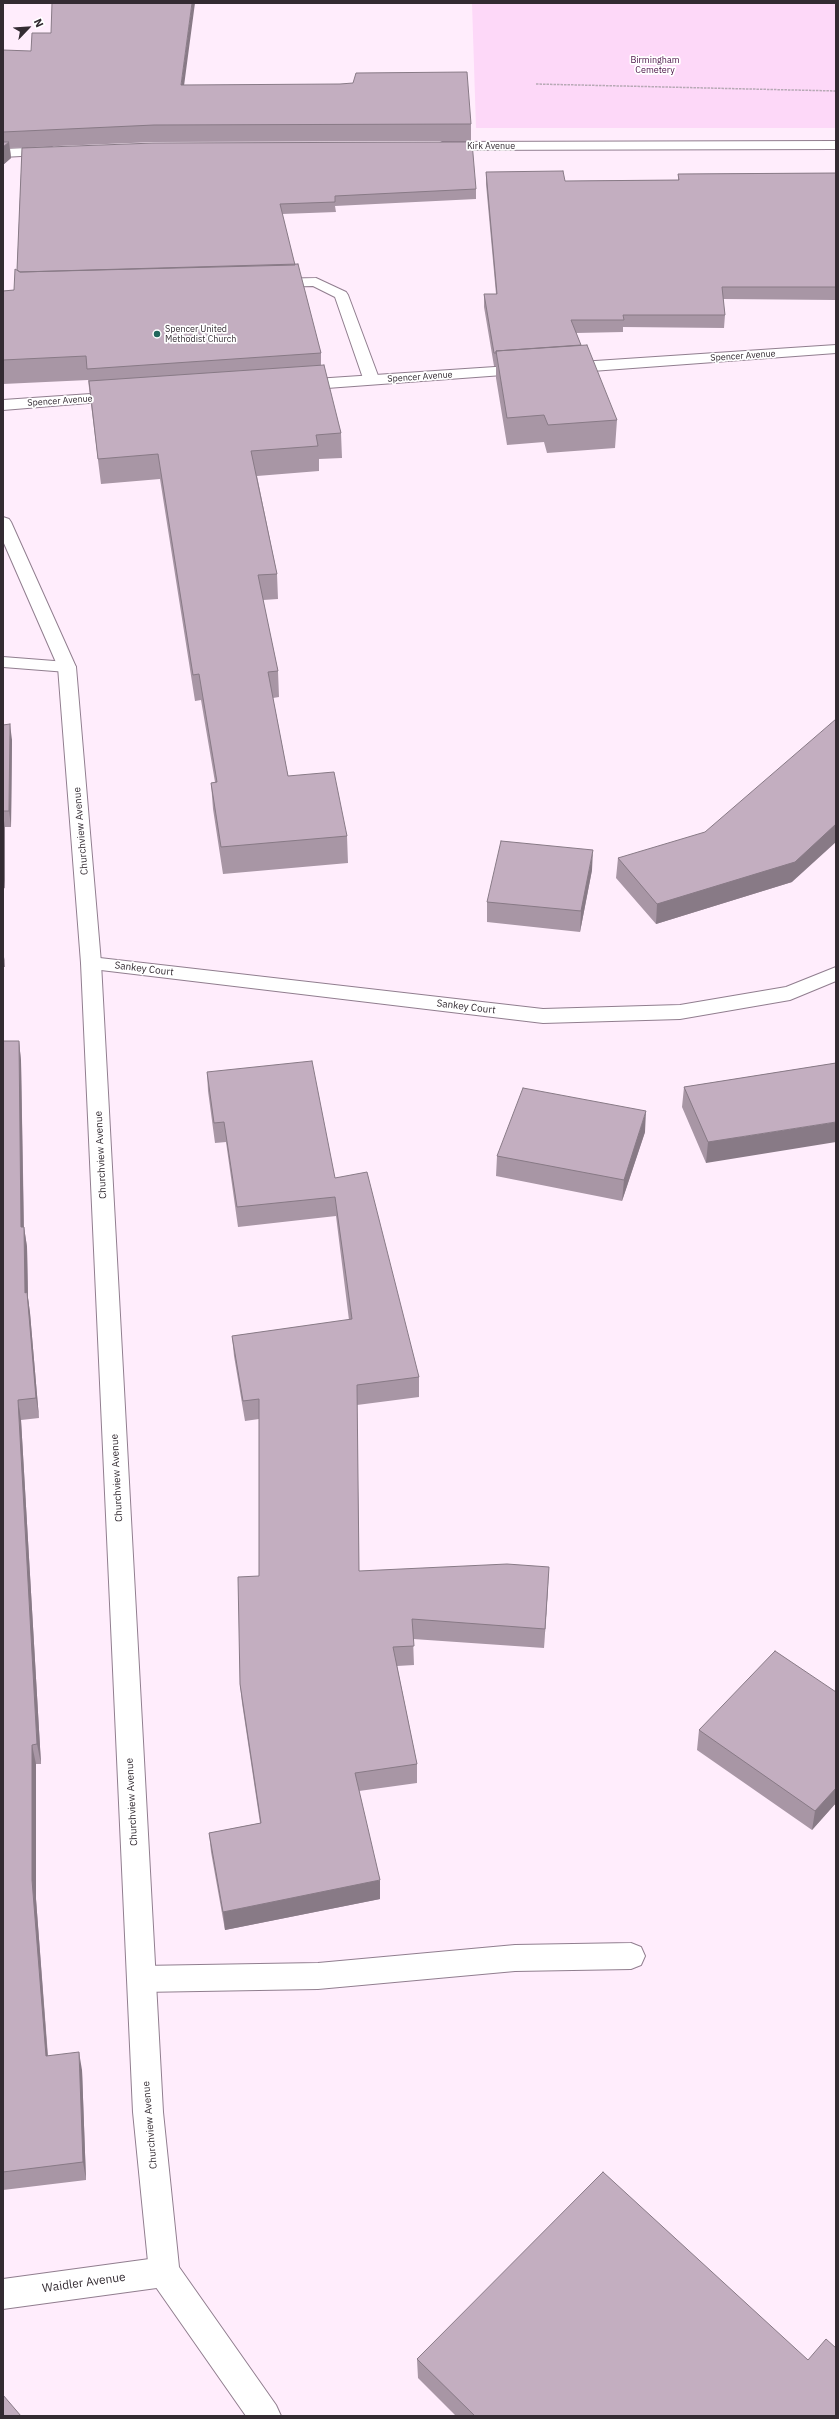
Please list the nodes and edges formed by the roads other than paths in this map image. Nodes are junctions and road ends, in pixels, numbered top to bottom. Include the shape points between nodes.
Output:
1 (836, 145) edge
2 (432, 146) edge
3 (67, 151) edge
4 (3, 153) edge
5 (262, 284) edge
6 (836, 349) edge
7 (553, 368) edge
8 (537, 369) edge
9 (372, 380) junction
10 (286, 386) edge
11 (137, 396) edge
12 (3, 405) edge
13 (3, 522) edge
14 (3, 662) edge
15 (67, 667) junction
16 (91, 963) junction
17 (836, 973) edge
18 (631, 1956) dead end
19 (141, 1979) junction
20 (164, 2272) junction
21 (3, 2294) edge
22 (265, 2416) edge

1 - 2 street, Kirk Avenue
3 - 4 street
5 - 9 street via 316,282 341,295
6 - 7 street, Spencer Avenue
8 - 9 street, Spencer Avenue
9 - 10 street, Spencer Avenue
11 - 12 street, Spencer Avenue
13 - 15 street, Churchview Avenue
14 - 15 street
15 - 16 street, Churchview Avenue
16 - 17 street, Sankey Court via 543,1016 680,1012 790,993
16 - 19 street, Churchview Avenue
18 - 19 street via 515,1958 318,1976
19 - 20 street, Churchview Avenue via 148,2112
20 - 21 street, Waidler Avenue
20 - 22 street, Churchview Avenue

